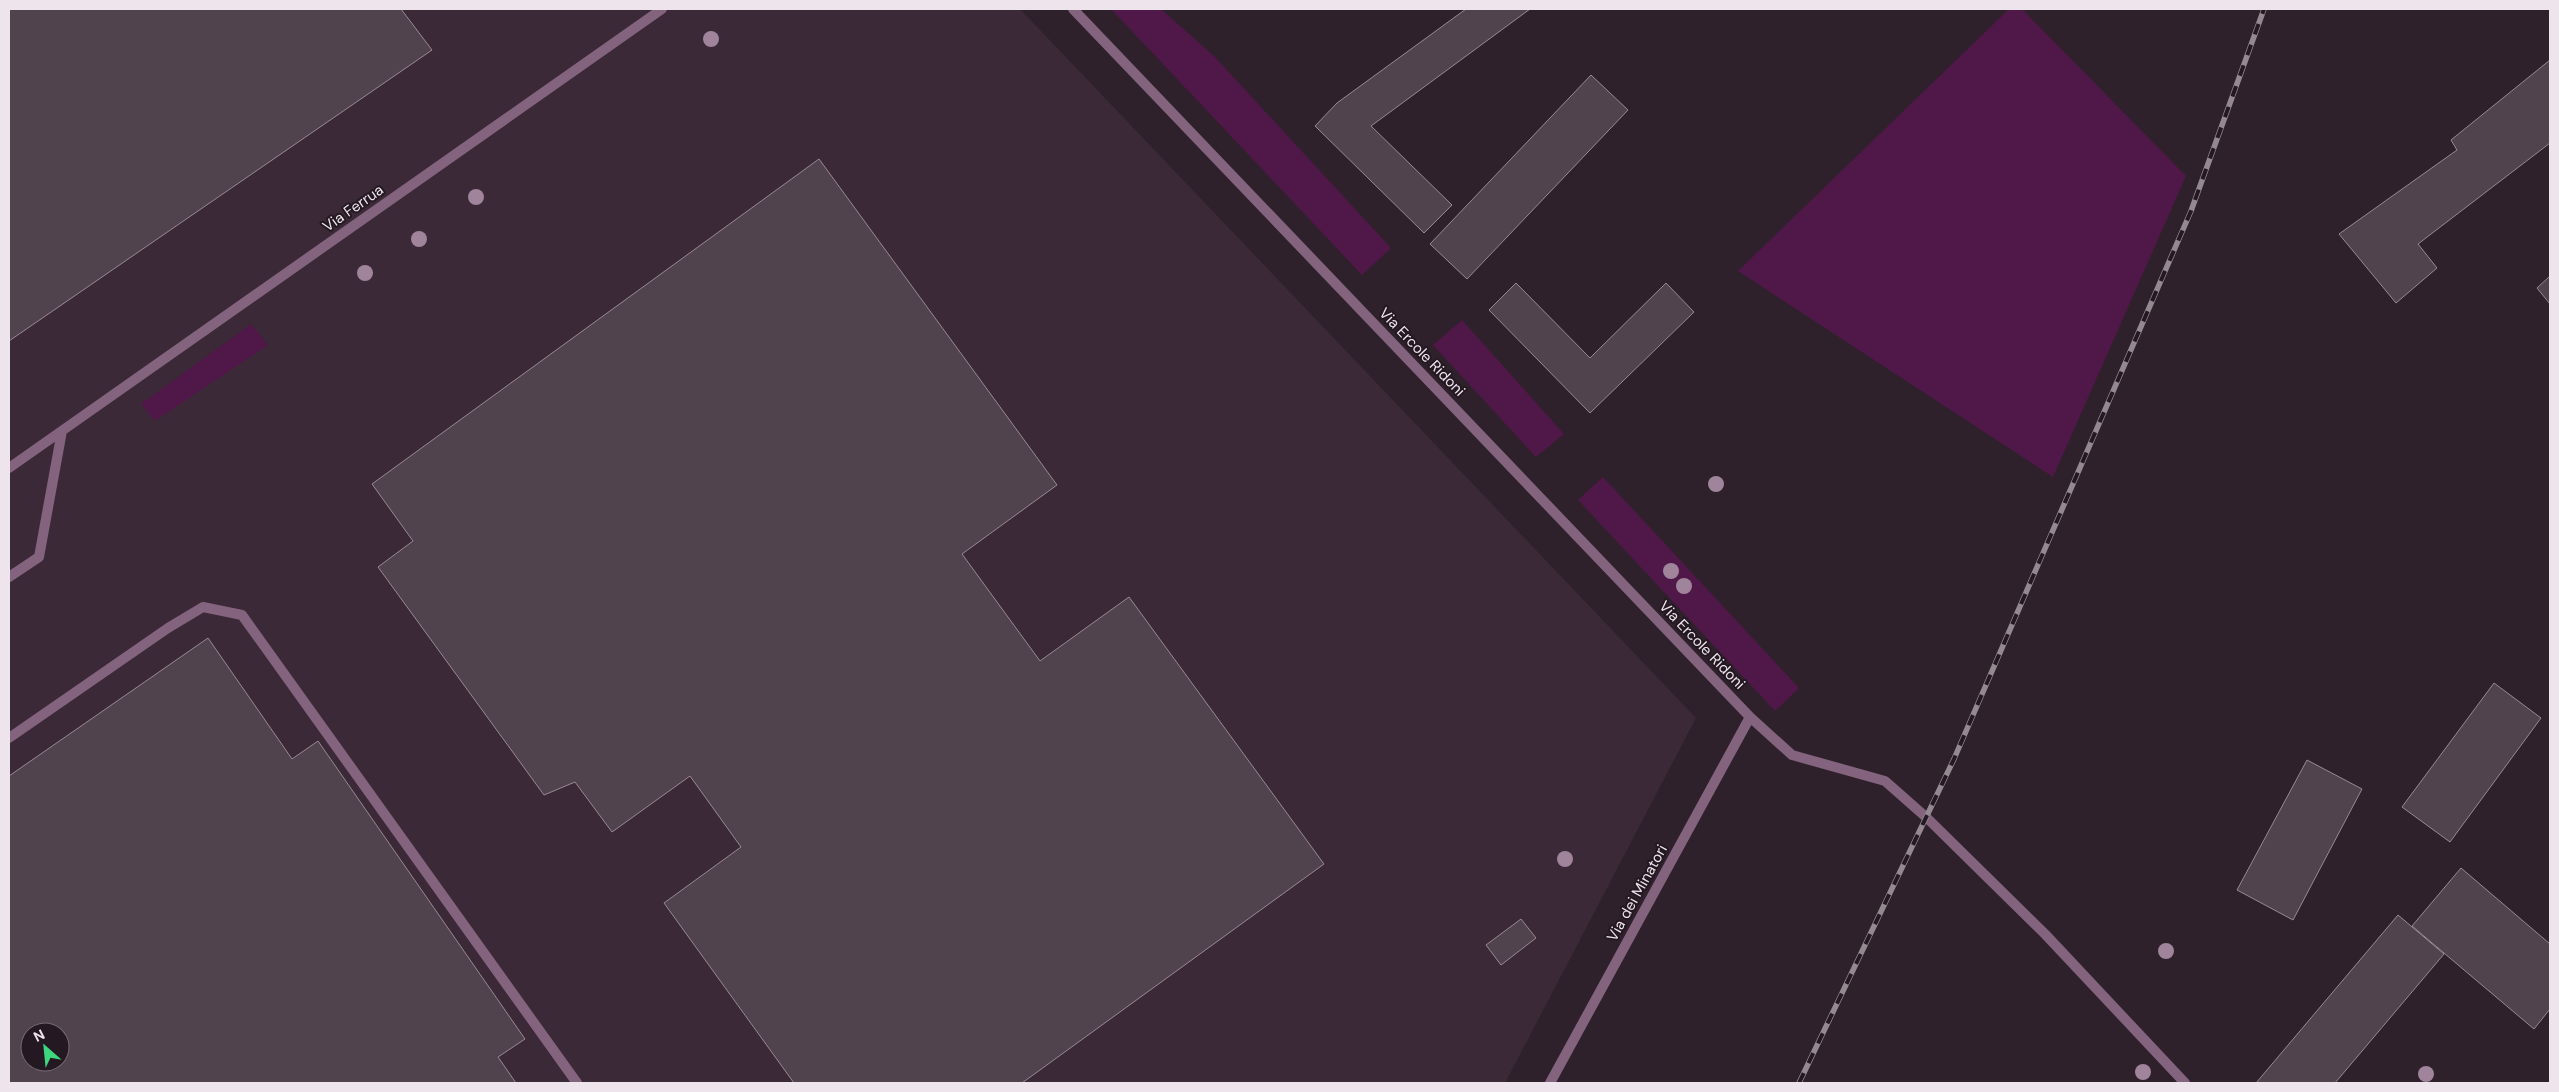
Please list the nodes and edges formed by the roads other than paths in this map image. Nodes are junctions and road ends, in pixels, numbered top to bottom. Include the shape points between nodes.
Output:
1 (662, 9) edge
2 (1073, 9) edge
3 (62, 431) junction
4 (9, 468) edge
5 (9, 577) edge
6 (1750, 717) junction
7 (9, 738) edge
8 (576, 1083) edge
9 (1550, 1083) edge
10 (2185, 1083) edge

1 - 3 street, Via Ferrua
2 - 6 street, Via Ercole Ridoni
3 - 4 street, Via Ferrua
3 - 5 street via 39,556
6 - 9 street, Via dei Minatori
6 - 10 street, Via Ercole Ridoni via 1792,756 1885,781 2045,934
7 - 8 street via 203,607 242,615

